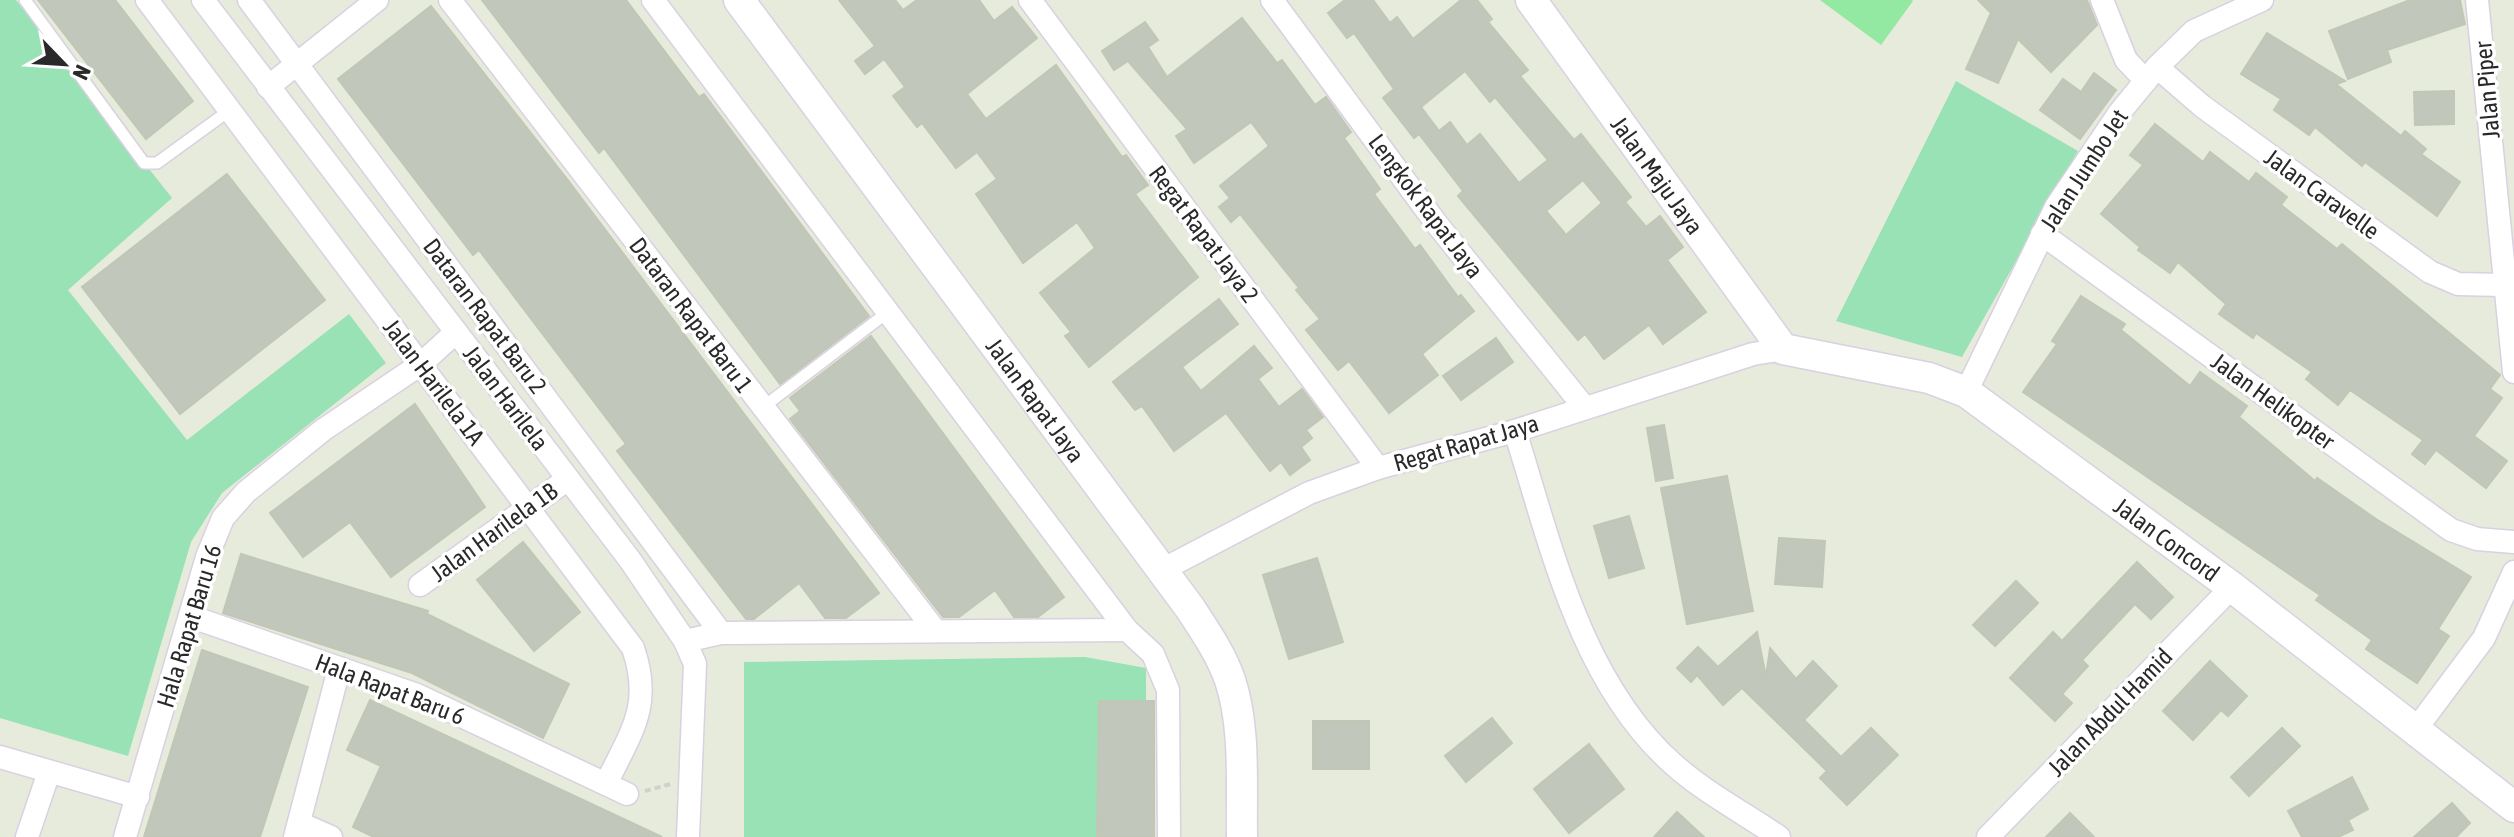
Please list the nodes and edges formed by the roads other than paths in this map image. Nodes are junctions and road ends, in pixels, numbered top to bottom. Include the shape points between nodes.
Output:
1 (25, 0) edge
2 (147, 0) edge
3 (203, 0) edge
4 (249, 0) edge
5 (377, 0) edge
6 (450, 0) edge
7 (653, 0) edge
8 (739, 0) edge
9 (1030, 0) edge
10 (1272, 0) edge
11 (1531, 0) edge
12 (2102, 0) edge
13 (2262, 0) edge
14 (2477, 0) edge
15 (297, 63) junction
16 (2151, 74) junction
17 (268, 87) junction
18 (230, 110) junction
19 (2042, 234) junction
20 (2503, 285) junction
21 (889, 312) junction
22 (456, 332) junction
23 (1783, 349) junction
24 (421, 364) junction
25 (2514, 372) edge
26 (1966, 392) junction
27 (762, 408) junction
28 (1585, 408) junction
29 (1515, 431) junction
30 (1378, 468) junction
31 (568, 479) junction
32 (529, 508) junction
33 (2514, 542) edge
34 (1162, 570) junction
35 (2514, 572) edge
36 (420, 585) dead end
37 (2232, 587) junction
38 (192, 617) junction
39 (934, 629) junction
40 (1127, 630) junction
41 (721, 633) junction
42 (685, 641) junction
43 (339, 669) junction
44 (2416, 729) junction
45 (0, 757) edge
46 (49, 772) junction
47 (606, 784) junction
48 (627, 794) road end
49 (138, 797) junction
50 (2514, 807) edge
51 (297, 830) edge
52 (27, 837) edge
53 (125, 837) edge
54 (331, 837) edge
55 (688, 837) edge
56 (1169, 837) edge
57 (1242, 837) edge
58 (1779, 837) edge
59 (1988, 837) edge

1 - 18 lane via 144,163 157,163
2 - 18 street, Jalan Harilela 1A
3 - 17 street, Jalan Harilela
4 - 15 street, Dataran Rapat Baru 2
5 - 15 street
6 - 27 street, Dataran Rapat Baru 1
7 - 21 street
8 - 34 street, Jalan Rapat Jaya
9 - 30 street, Regat Rapat Jaya 2
10 - 28 street, Lengkok Rapat Jaya via 1436,223
11 - 23 street, Jalan Maju Jaya
12 - 16 street, Jalan Caravelle via 2126,60
13 - 16 street, Jalan Jumbo Jet via 2194,31
14 - 20 street, Jalan Piper
15 - 17 street
15 - 41 street, Dataran Rapat Baru 2
16 - 19 street, Jalan Jumbo Jet via 2080,169
16 - 20 street, Jalan Caravelle via 2430,272 2458,284
17 - 22 street, Jalan Harilela
18 - 24 street, Jalan Harilela 1A
19 - 26 street, Jalan Jumbo Jet
19 - 33 street, Jalan Helikopter via 2451,530
20 - 25 street, Jalan Piper
21 - 27 lane
21 - 40 street
22 - 24 street, Hala Rapat Baru 16
22 - 31 street, Jalan Harilela
23 - 26 street, Jalan Concord via 1929,378
23 - 28 street, Regat Rapat Jaya
24 - 32 street, Jalan Harilela 1A
24 - 38 street, Hala Rapat Baru 16 via 323,430 246,492 223,518
26 - 37 street, Jalan Concord
27 - 39 street, Dataran Rapat Baru 1
28 - 29 street, Regat Rapat Jaya
29 - 30 street, Regat Rapat Jaya
29 - 58 street via 1577,628 1621,703 1672,764
30 - 34 street, Regat Rapat Jaya via 1309,493
31 - 32 street, Jalan Harilela 1B
31 - 42 street, Jalan Harilela
32 - 36 street, Jalan Harilela 1B
32 - 47 street, Jalan Harilela 1A via 633,648 642,675 635,723
34 - 57 street, Jalan Rapat Jaya via 1215,646 1230,681 1239,729
35 - 44 street via 2484,638
37 - 44 street, Jalan Concord
37 - 59 street, Jalan Abdul Hamid
38 - 43 street, Hala Rapat Baru 6
38 - 49 street, Hala Rapat Baru 16
39 - 40 street
39 - 41 street
40 - 56 street via 1153,654 1168,690
41 - 42 street
42 - 55 street, Jalan Harilela via 695,664
43 - 47 street, Hala Rapat Baru 6 via 417,695
43 - 51 street
44 - 50 street, Jalan Concord
45 - 46 street
46 - 49 street
46 - 52 street
47 - 48 street, Hala Rapat Baru 6
49 - 53 street, Hala Rapat Baru 16
51 - 54 street

